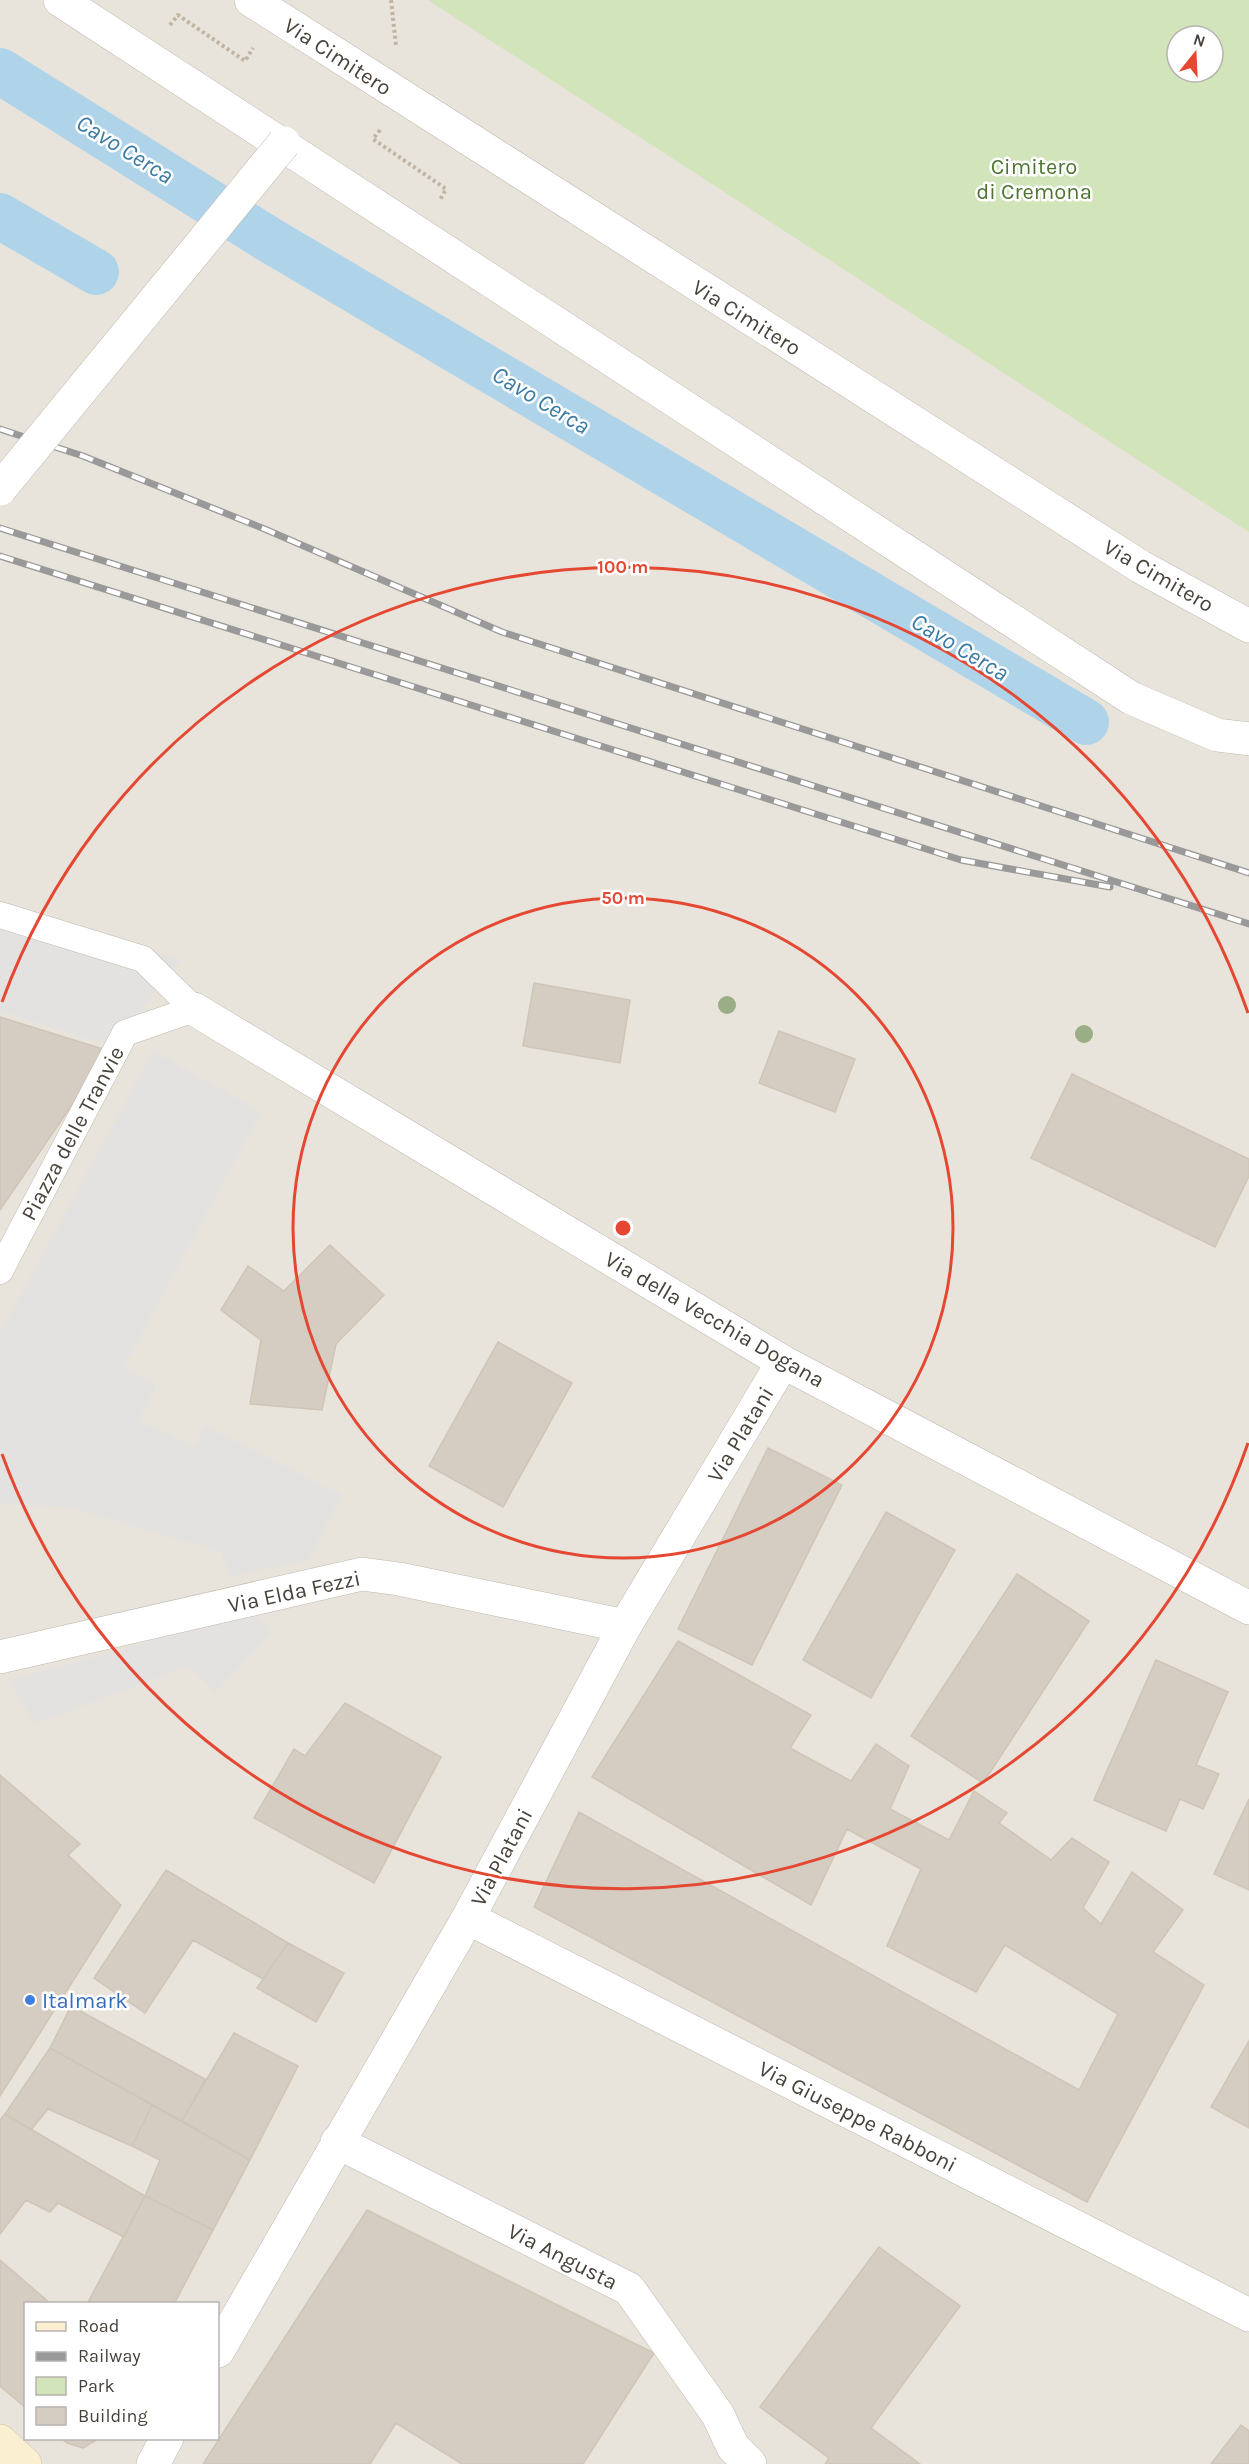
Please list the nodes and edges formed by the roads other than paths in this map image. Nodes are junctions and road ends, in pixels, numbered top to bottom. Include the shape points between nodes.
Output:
1 (60, 0) edge
2 (251, 0) edge
3 (284, 143) junction
4 (0, 489) edge
5 (1249, 626) edge
6 (1249, 739) edge
7 (0, 915) edge
8 (194, 1009) junction
9 (0, 1271) edge
10 (783, 1362) junction
11 (1249, 1608) edge
12 (625, 1626) junction
13 (0, 1657) edge
14 (468, 1918) junction
15 (337, 2142) junction
16 (1249, 2315) edge
17 (219, 2349) edge
18 (166, 2440) edge
19 (0, 2441) edge
20 (25, 2464) edge
21 (153, 2464) edge
22 (750, 2464) edge

1 - 3 street
2 - 5 street, Via Cimitero via 1141,567
3 - 4 street, bridge
3 - 6 street via 1131,698 1217,735
7 - 8 lane via 142,959
8 - 9 lane, Piazza delle Tranvie via 125,1033
8 - 10 street, Via della Vecchia Dogana
10 - 11 street, Via della Vecchia Dogana
10 - 12 street, Via Platani
12 - 13 street, Via Elda Fezzi via 362,1574
12 - 14 street, Via Platani
14 - 15 street, Via Platani
14 - 16 street, Via Giuseppe Rabboni
15 - 17 street, Via Platani
15 - 22 street, Via Angusta via 629,2289 718,2415 733,2447
18 - 21 street
19 - 20 main road

